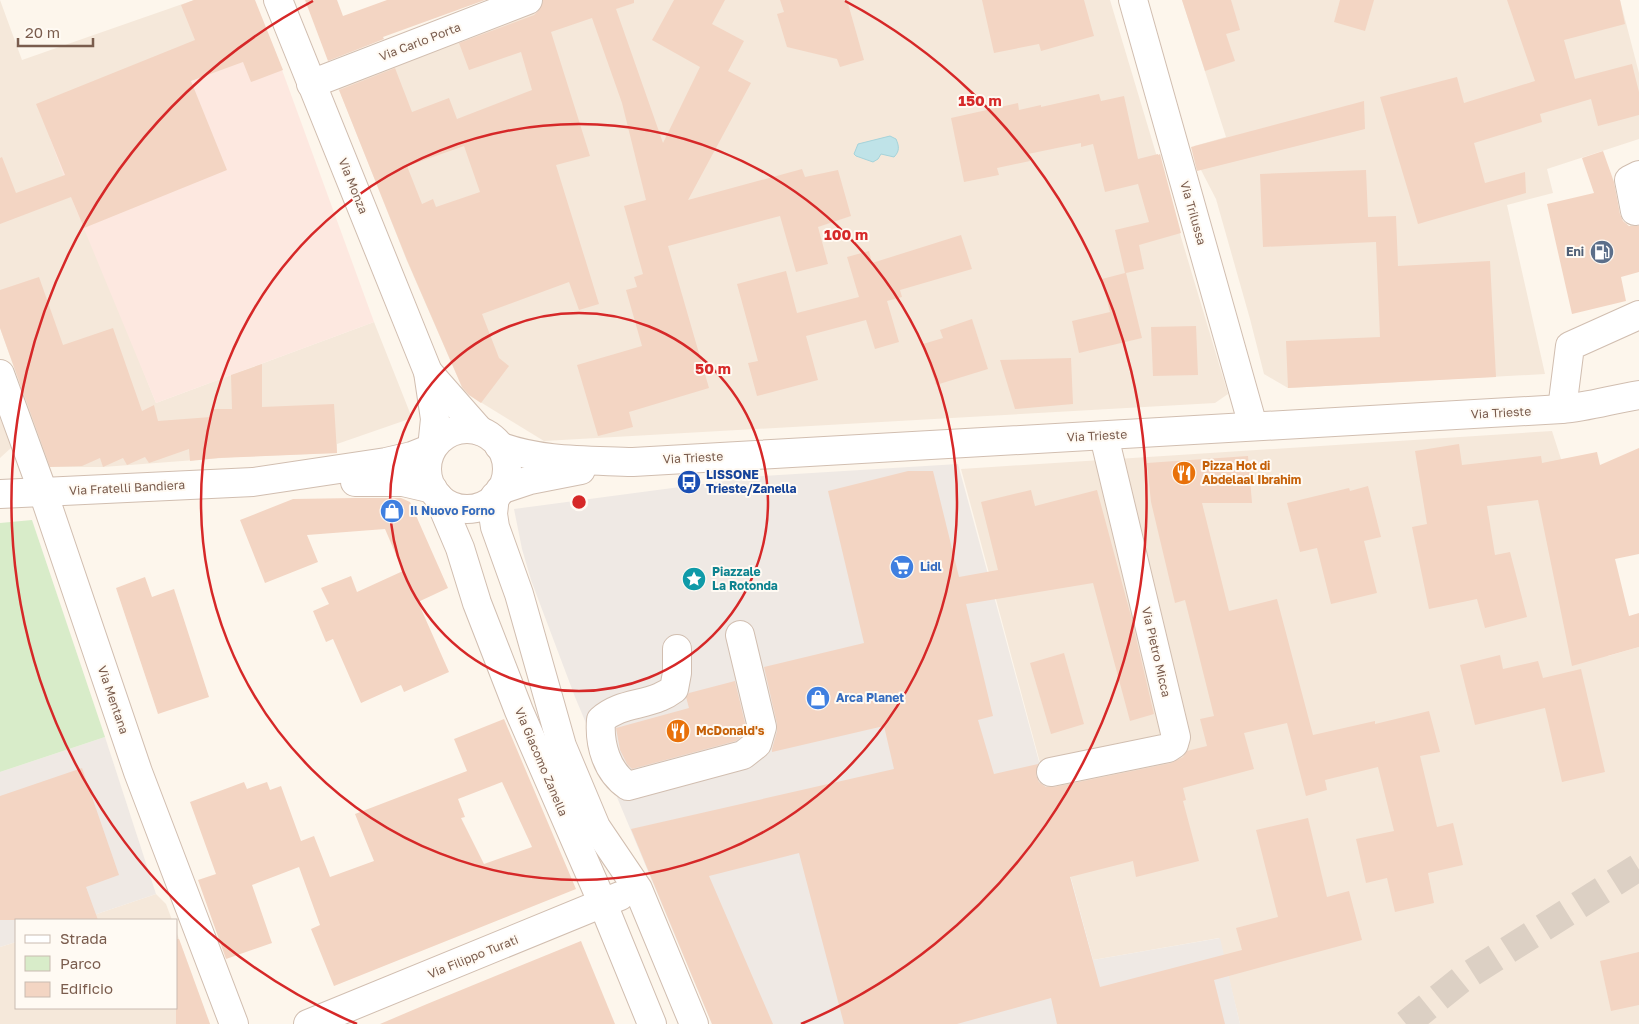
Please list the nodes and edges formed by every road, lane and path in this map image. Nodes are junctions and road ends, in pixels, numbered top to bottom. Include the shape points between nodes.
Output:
1 (278, 0) edge
2 (528, 0) edge
3 (1133, 0) edge
4 (311, 84) junction
5 (1639, 175) edge
6 (1635, 211) dead end
7 (1639, 315) edge
8 (428, 372) junction
9 (0, 374) edge
10 (1639, 395) edge
11 (1562, 409) junction
12 (1639, 414) edge
13 (1252, 426) junction
14 (1104, 436) junction
15 (489, 438) junction
16 (432, 448) junction
17 (633, 462) junction
18 (253, 482) junction
19 (43, 492) junction
20 (435, 493) junction
21 (497, 493) junction
22 (0, 494) edge
23 (740, 636) dead end
24 (677, 649) dead end
25 (1051, 772) dead end
26 (638, 889) junction
27 (603, 904) junction
28 (234, 1024) edge
29 (308, 1024) edge
30 (652, 1024) edge
31 (694, 1024) edge

1 - 4 street, Via Monza
2 - 4 street, Via Carlo Porta
3 - 13 street, Via Trilussa
4 - 8 street, Via Monza
5 - 6 street via 1629,180
7 - 11 street via 1570,346
8 - 15 street, Via Monza
8 - 16 street, Via Monza via 435,419
9 - 19 street, Via Mentana
10 - 11 street, Via Trieste
11 - 12 street, Via Trieste
11 - 13 street, Via Trieste
13 - 14 street, Via Trieste
14 - 17 street, Via Trieste
14 - 25 street, Via Pietro Micca via 1176,737 1168,748
15 - 16 street via 470,429 455,431
15 - 17 street, Via Trieste via 520,453 540,457
15 - 21 street via 504,454 504,482
16 - 18 street, Via Fratelli Bandiera via 386,462
16 - 20 street via 427,467
17 - 21 street, Via Trieste via 541,477 515,483
18 - 19 street, Via Fratelli Bandiera
18 - 20 street, Via Fratelli Bandiera via 304,485 388,481 403,482
19 - 22 street, Via Fratelli Bandiera
19 - 28 street, Via Mentana via 138,772
20 - 21 street via 453,506 471,508 484,504
20 - 27 street, Via Giacomo Zanella via 460,548 477,603 519,711
21 - 26 street, Via Giacomo Zanella via 493,514 495,528 519,594 562,746 596,827
23 - 24 street via 762,727 757,744 743,755 628,786 619,780 603,751 601,720 618,708 662,697 674,689
26 - 27 street, Via Filippo Turati
26 - 31 street, Via Giacomo Zanella
27 - 29 street, Via Filippo Turati
27 - 30 street, Via Giacomo Zanella

